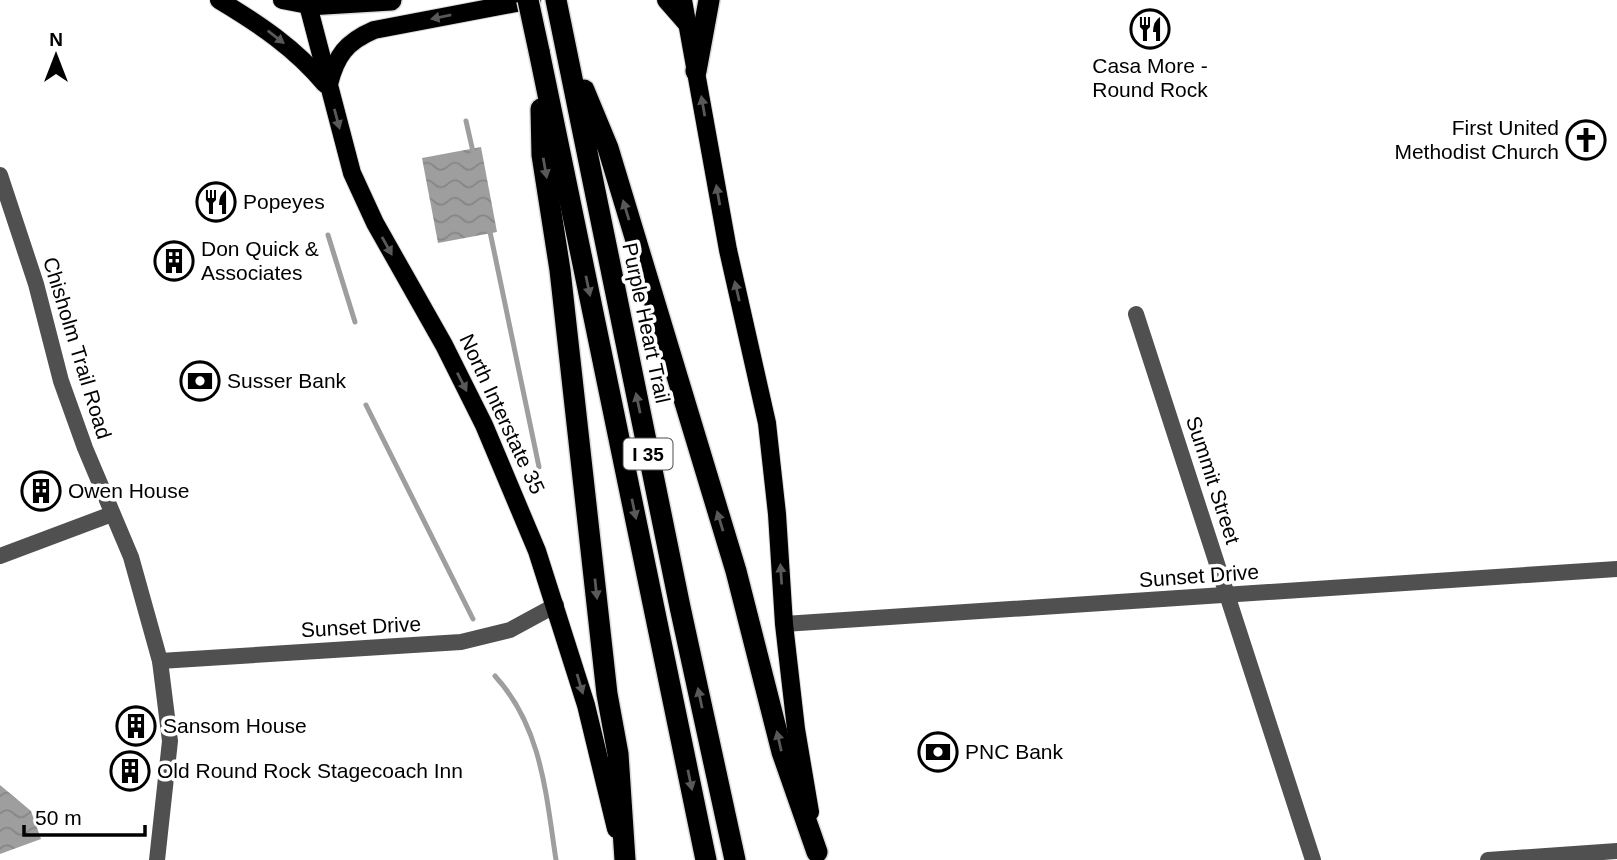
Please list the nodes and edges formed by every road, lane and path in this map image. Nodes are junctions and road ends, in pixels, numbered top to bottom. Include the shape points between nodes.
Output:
1 (219, 0) edge
2 (282, 0) edge
3 (391, 0) edge
4 (530, 0) edge
5 (556, 0) edge
6 (666, 0) edge
7 (683, 0) edge
8 (709, 0) edge
9 (307, 3) edge
10 (687, 24) junction
11 (566, 47) junction
12 (539, 51) junction
13 (696, 71) junction
14 (328, 88) junction
15 (0, 175) edge
16 (1136, 314) dead end
17 (112, 514) junction
18 (0, 556) edge
19 (1617, 569) edge
20 (1229, 595) junction
21 (556, 605) junction
22 (784, 624) junction
23 (160, 661) junction
24 (1617, 851) edge
25 (818, 856) edge
26 (157, 860) edge
27 (625, 860) edge
28 (706, 860) edge
29 (735, 860) edge
30 (1313, 860) edge
31 (1488, 860) edge

1 -> 14 main road via 290,47
2 - 9 main road
3 - 9 highway
4 - 12 highway, I 35, bridge
4 -> 14 main road via 357,37 334,63
5 - 11 highway, Purple Heart Trail / I 35
6 - 10 main road
7 - 10 main road
8 - 13 highway
9 - 14 main road, North Interstate 35
10 - 13 main road
25 -> 11 highway via 782,752 736,571 608,148
29 -> 11 highway, Purple Heart Trail / I 35
12 -> 27 highway via 542,155 618,754
12 -> 28 highway, I 35
22 -> 13 main road via 767,423 728,250
14 -> 21 main road, North Interstate 35 via 352,173 484,425
15 - 17 street, Chisholm Trail Road via 36,284 61,381
16 - 20 street, Summit Street
17 - 18 street
17 - 23 street, Chisholm Trail Road via 144,596
19 - 20 street, Sunset Drive
20 - 22 street, Sunset Drive
20 - 30 street, Summit Street
21 - 23 street, Sunset Drive via 510,630 461,642
21 -> 27 main road, North Interstate 35
22 - 25 main road
23 - 26 street, Chisholm Trail Road via 170,741
24 - 31 street

